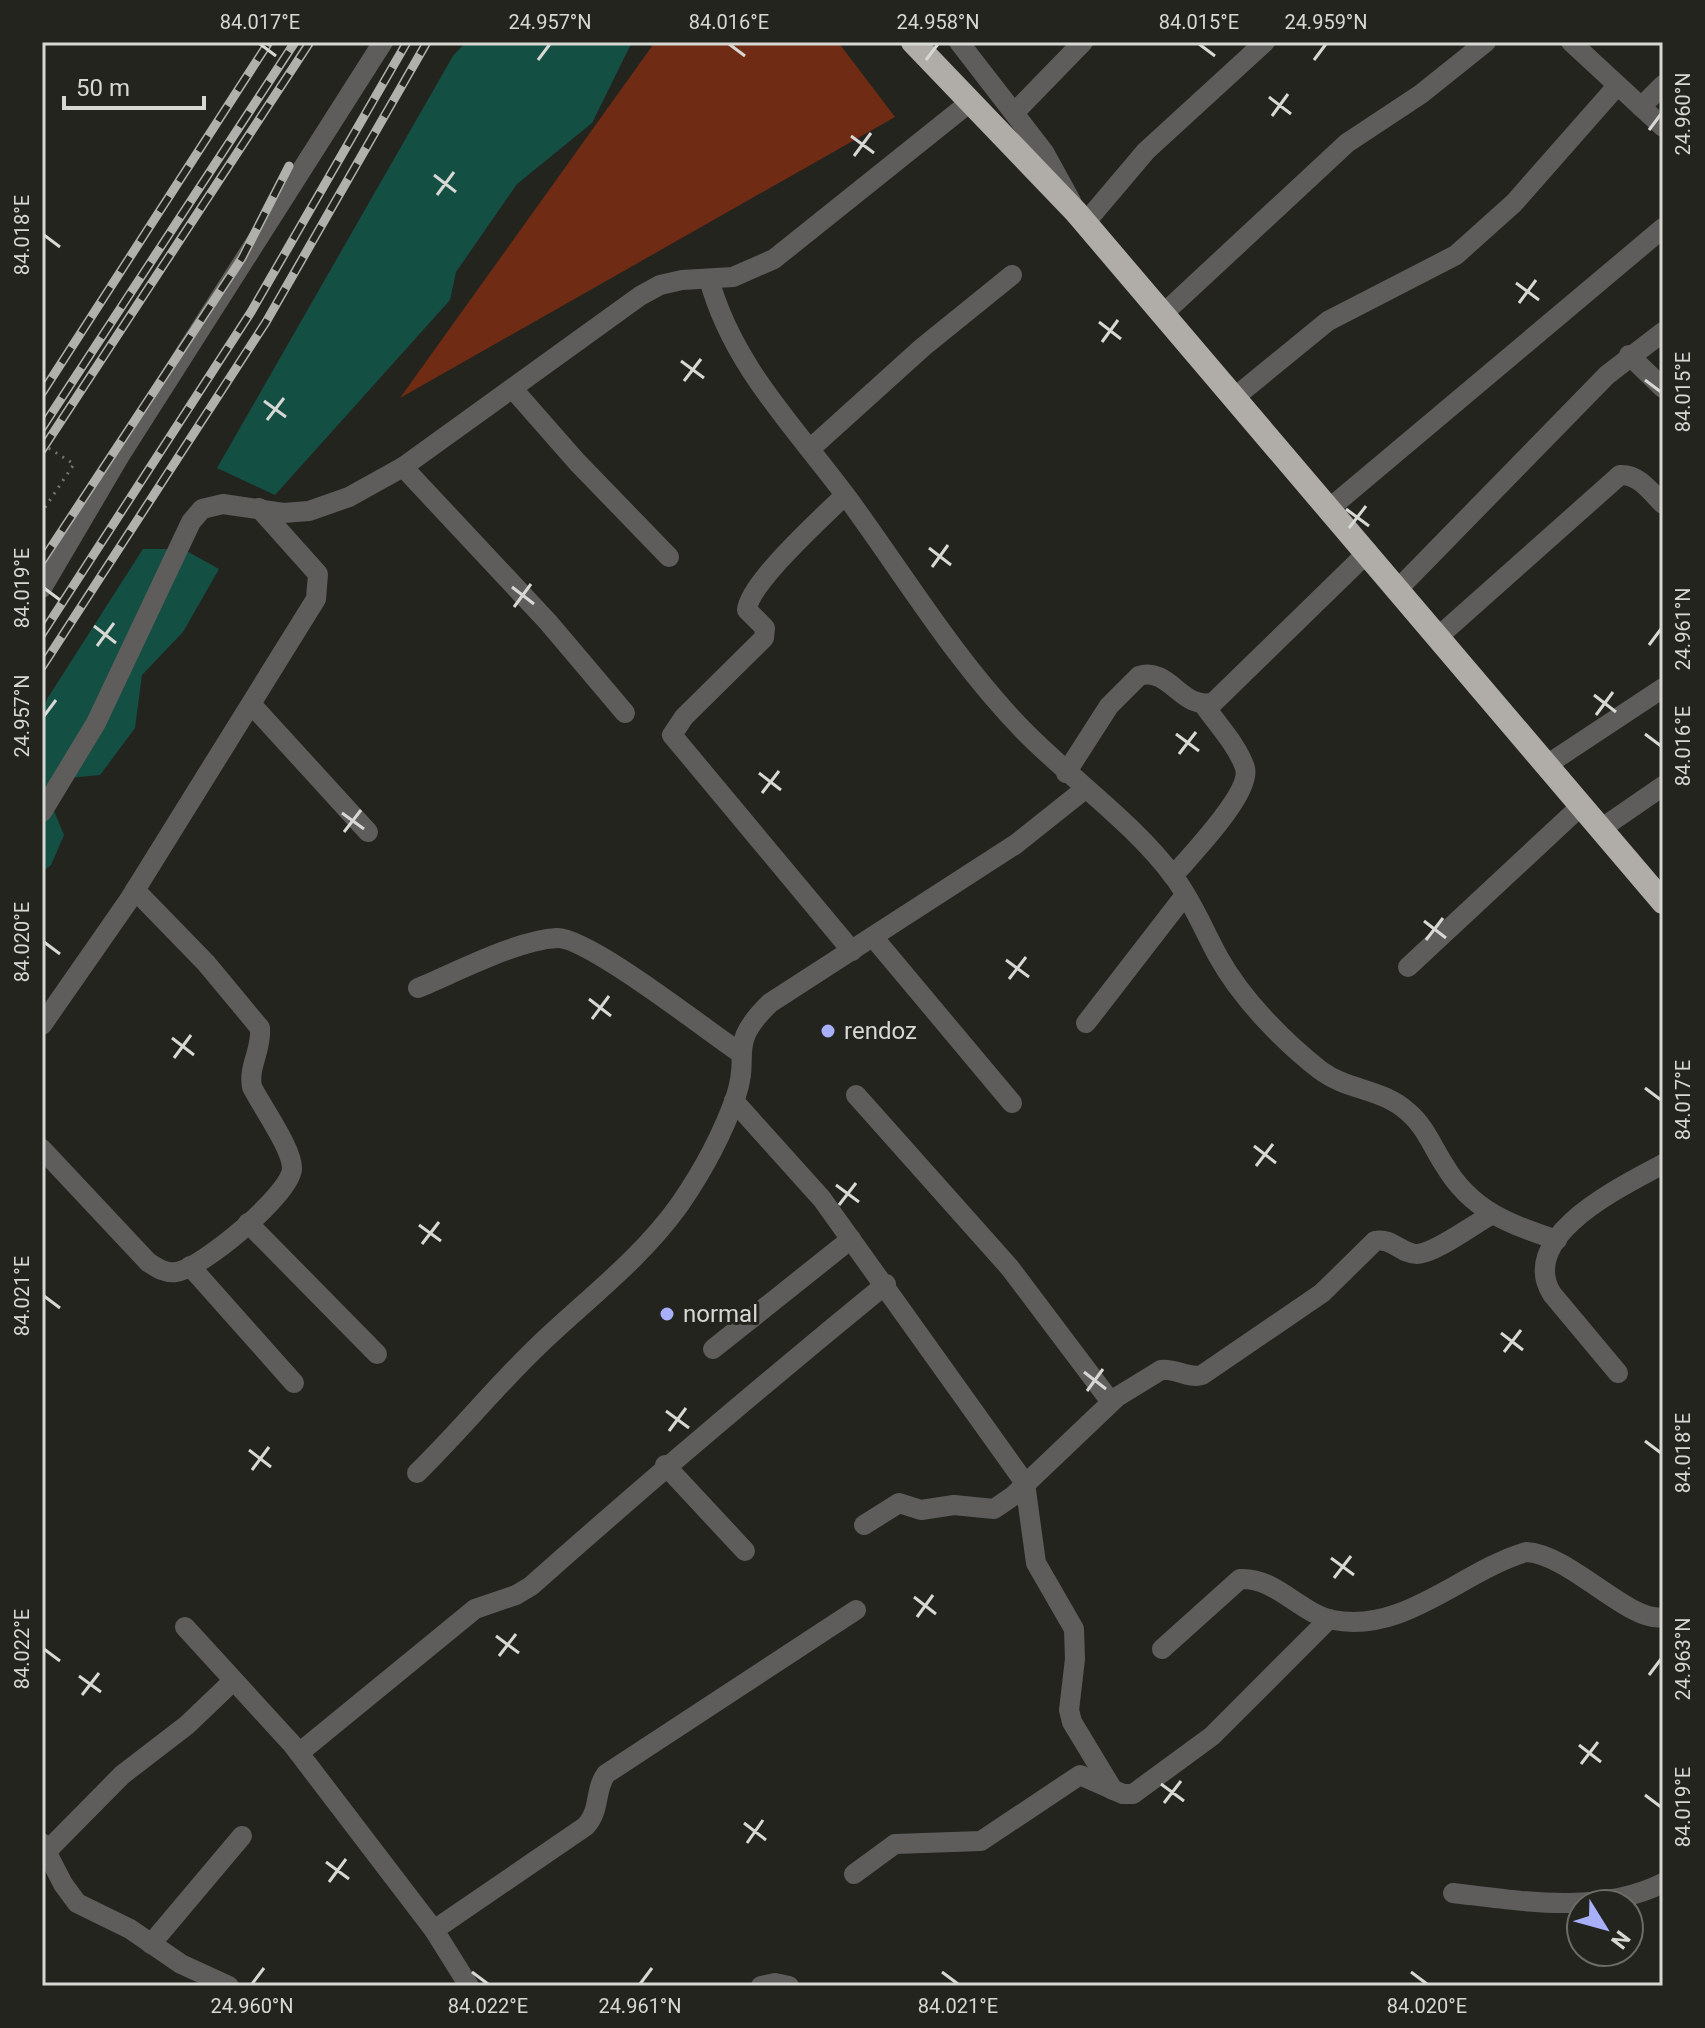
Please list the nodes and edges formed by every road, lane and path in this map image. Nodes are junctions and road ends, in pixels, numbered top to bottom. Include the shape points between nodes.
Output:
1 (295, 42) edge
2 (383, 42) edge
3 (913, 42) edge
4 (959, 42) edge
5 (1083, 42) edge
6 (1265, 42) edge
7 (1486, 42) edge
8 (1571, 42) edge
9 (1663, 85) edge
10 (1617, 86) junction
11 (969, 103) junction
12 (1641, 107) junction
13 (1015, 112) junction
14 (1663, 127) edge
15 (1080, 217) junction
16 (1663, 228) edge
17 (1012, 275) dead end
18 (709, 279) junction
19 (1163, 314) junction
20 (1663, 332) edge
21 (1629, 355) junction
22 (1663, 388) edge
23 (513, 389) junction
24 (1235, 397) junction
25 (42, 428) edge
26 (42, 444) edge
27 (810, 449) junction
28 (403, 467) junction
29 (845, 495) junction
30 (1663, 504) edge
31 (259, 508) junction
32 (1330, 508) junction
33 (42, 512) edge
34 (1368, 552) junction
35 (669, 557) dead end
36 (42, 588) edge
37 (1399, 588) junction
38 (1439, 636) junction
39 (1663, 688) edge
40 (252, 705) junction
41 (1204, 705) junction
42 (625, 713) dead end
43 (1548, 764) junction
44 (1066, 773) junction
45 (1663, 786) edge
46 (1085, 789) junction
47 (1582, 805) junction
48 (42, 812) edge
49 (1602, 828) junction
50 (368, 832) dead end
51 (1173, 876) junction
52 (135, 890) junction
53 (1185, 895) junction
54 (1663, 902) edge
55 (873, 937) junction
56 (852, 951) junction
57 (1408, 967) dead end
58 (418, 988) dead end
59 (1086, 1023) dead end
60 (42, 1025) edge
61 (739, 1052) junction
62 (856, 1095) dead end
63 (734, 1101) junction
64 (1012, 1103) dead end
65 (42, 1149) edge
66 (1663, 1164) edge
67 (1491, 1215) junction
68 (248, 1223) junction
69 (851, 1239) junction
70 (1557, 1240) junction
71 (190, 1266) junction
72 (886, 1284) junction
73 (713, 1349) dead end
74 (377, 1354) dead end
75 (1618, 1373) dead end
76 (294, 1383) dead end
77 (1111, 1402) junction
78 (665, 1465) junction
79 (417, 1473) dead end
80 (1025, 1483) junction
81 (864, 1525) dead end
82 (745, 1551) dead end
83 (856, 1610) dead end
84 (1663, 1617) edge
85 (1329, 1619) junction
86 (185, 1627) dead end
87 (1162, 1649) dead end
88 (233, 1681) junction
89 (299, 1753) junction
90 (1113, 1790) junction
91 (242, 1836) dead end
92 (44, 1848) edge
93 (854, 1874) dead end
94 (1663, 1883) edge
95 (1453, 1893) dead end
96 (434, 1930) junction
97 (151, 1944) junction
98 (229, 1986) edge
99 (469, 1986) edge
100 (761, 1986) edge
101 (789, 1986) edge

1 - 25 path
2 - 36 street via 127,444
3 - 11 highway
4 - 13 street
5 - 13 street
6 - 15 street
7 - 19 street via 1347,143
8 - 10 street
9 - 12 street
10 - 12 street
10 - 24 street via 1514,203 1456,255 1328,321
11 - 15 highway
11 - 18 street via 774,259 733,277
12 - 14 street
13 - 15 street
15 - 19 highway
16 - 32 street
17 - 27 street
18 - 23 street via 660,285 640,296
18 - 27 street via 737,349
19 - 24 highway
20 - 21 street
21 - 22 street
21 - 37 street
23 - 28 street
23 - 35 street
24 - 32 highway
26 - 33 path, bridge via 74,464
27 - 29 street
28 - 31 street via 349,497 309,511
28 - 42 street
29 - 44 street via 963,664
29 - 56 street via 749,599 747,610 765,628 764,638 672,735
30 - 38 street via 1639,480 1620,475
31 - 40 street via 310,563 320,586
31 - 48 street via 223,504 202,509 191,522 96,723
32 - 34 highway
34 - 37 highway
34 - 41 street via 1225,692
37 - 38 highway
38 - 43 highway
39 - 43 street
40 - 50 street
40 - 52 street
41 - 44 street via 1157,675 1139,676 1109,706
41 - 51 street via 1240,758 1245,783
43 - 47 highway
44 - 46 street
45 - 49 street
46 - 51 street
46 - 55 street via 1016,844
47 - 49 highway
47 - 57 street
49 - 54 highway
51 - 53 street
52 - 60 street
52 - 68 street via 260,1028 252,1087 292,1165 284,1189
53 - 59 street
53 - 67 street via 1221,961 1261,1013 1320,1070 1342,1083 1383,1094 1412,1115 1451,1177
55 - 56 street
55 - 64 street
56 - 61 street via 770,1003 749,1026
58 - 61 street via 558,938 592,950
61 - 63 street
62 - 77 street via 1000,1256
63 - 69 street via 796,1166
63 - 79 street via 700,1172 653,1237 537,1347
65 - 71 street via 148,1262 162,1271
66 - 70 street via 1588,1208
67 - 70 street
67 - 77 street via 1421,1254 1375,1241 1322,1293 1202,1375 1161,1370
68 - 71 street
68 - 74 street
69 - 72 street
69 - 73 street
70 - 75 street via 1543,1266 1543,1280
71 - 76 street
72 - 78 street
72 - 80 street
77 - 80 street
78 - 82 street
78 - 89 street via 531,1586 475,1609
80 - 81 street via 994,1509 954,1505 921,1510 899,1503
80 - 90 street via 1036,1563 1074,1629 1072,1722
83 - 96 street via 617,1766 601,1781 598,1807 586,1826
84 - 85 street via 1644,1615 1563,1564 1526,1552 1390,1615 1350,1622
85 - 87 street via 1264,1582 1240,1579
85 - 90 street via 1212,1736 1133,1794
86 - 88 street
88 - 89 street
88 - 92 street
89 - 96 street
90 - 93 street via 1080,1775 981,1841 895,1844
91 - 97 street
92 - 97 street via 77,1903
94 - 95 street via 1609,1902
96 - 99 street
97 - 98 street
100 - 101 street

